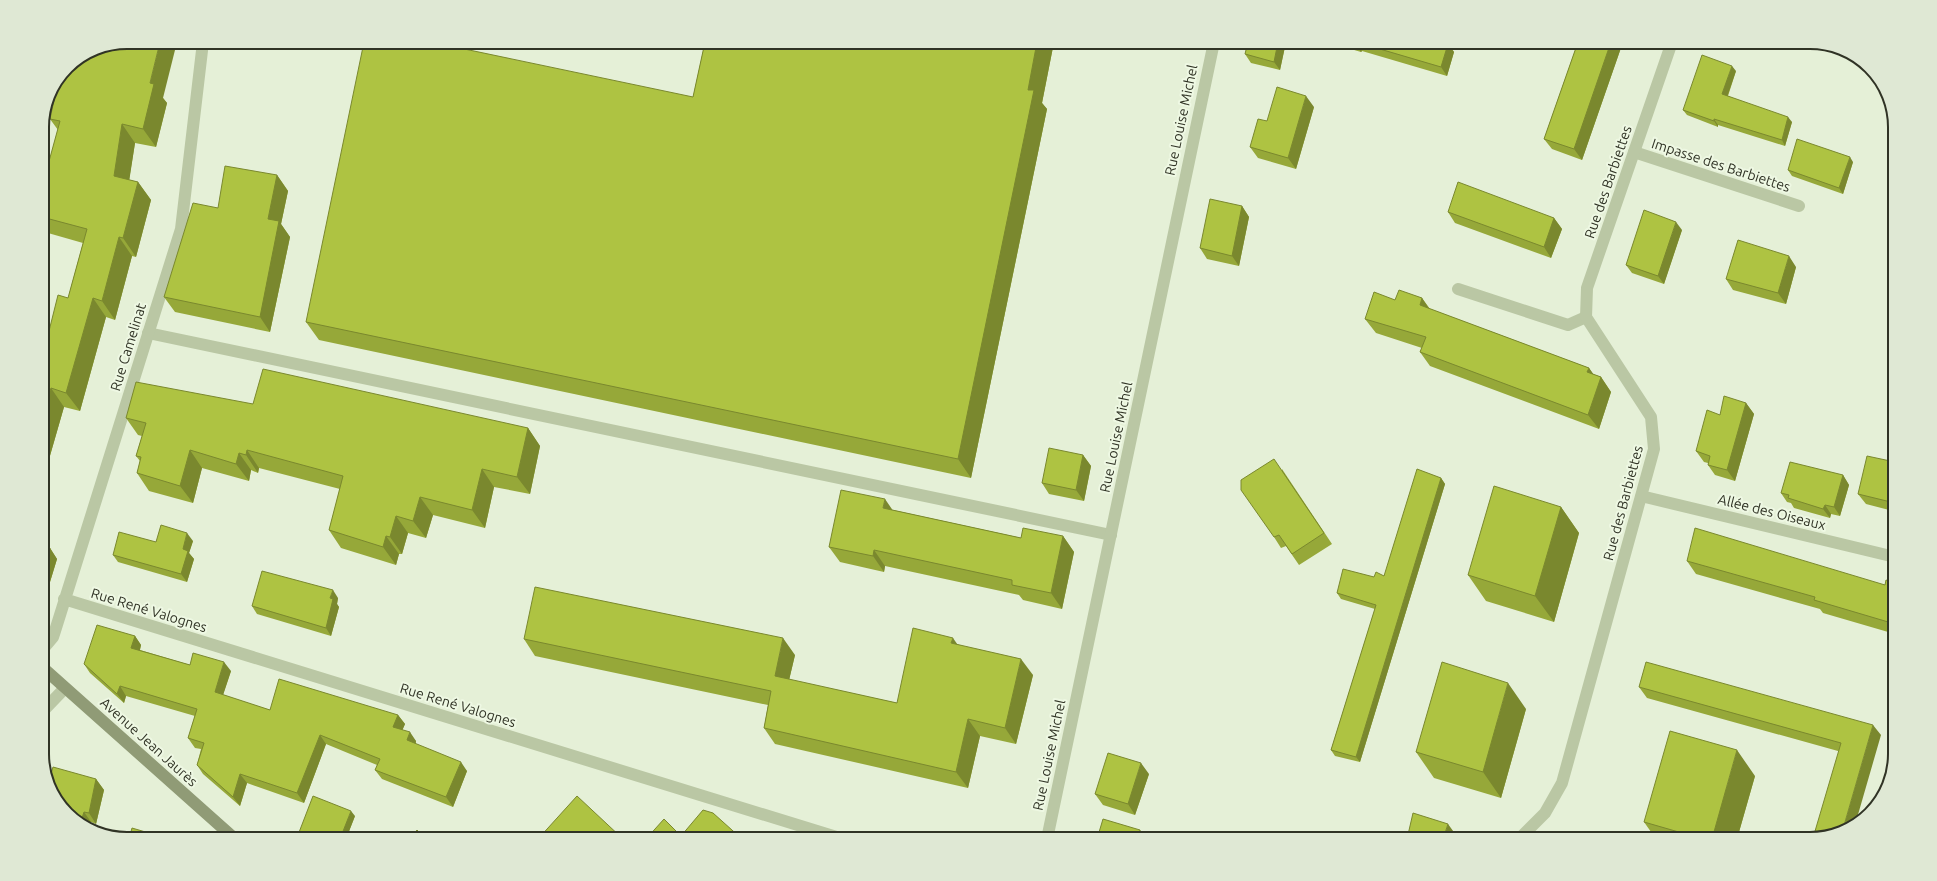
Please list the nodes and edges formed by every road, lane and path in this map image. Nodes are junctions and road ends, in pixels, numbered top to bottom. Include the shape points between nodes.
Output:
1 (202, 49) edge
2 (1213, 49) edge
3 (1670, 49) edge
4 (1634, 152) junction
5 (1799, 206) dead end
6 (1458, 289) dead end
7 (1586, 317) junction
8 (148, 333) junction
9 (1641, 496) junction
10 (1110, 535) junction
11 (1888, 555) edge
12 (64, 600) junction
13 (49, 642) edge
14 (49, 673) edge
15 (65, 688) junction
16 (49, 705) edge
17 (227, 832) edge
18 (820, 832) edge
19 (1048, 832) edge
20 (1526, 832) edge

1 - 8 street, Rue Camelinat via 181,229
2 - 10 street, Rue Louise Michel
3 - 4 street, Rue des Barbiettes
4 - 5 street, Impasse des Barbiettes
4 - 7 street, Rue des Barbiettes via 1587,288
6 - 7 street via 1568,325
7 - 9 street, Rue des Barbiettes via 1651,417 1654,449
8 - 10 street
8 - 12 street, Rue Camelinat
9 - 11 street, Allée des Oiseaux
9 - 20 street, Rue des Barbiettes via 1562,783 1545,813
10 - 19 street, Rue Louise Michel
12 - 13 street, Rue Camelinat via 53,637
12 - 18 street, Rue René Valognes
14 - 15 main road, Avenue Jean Jaurès
15 - 16 street
15 - 17 main road, Avenue Jean Jaurès

